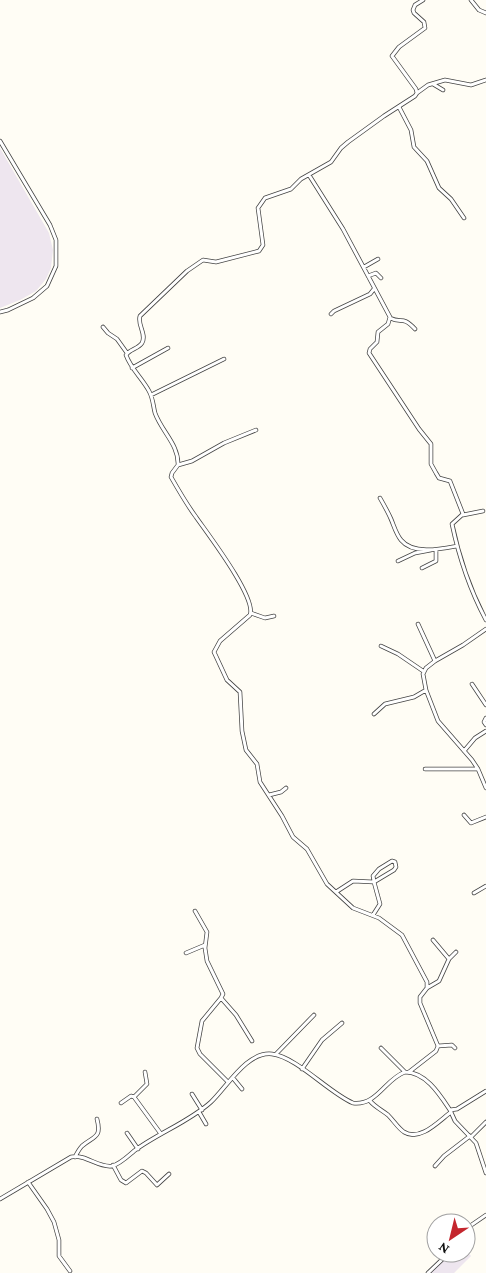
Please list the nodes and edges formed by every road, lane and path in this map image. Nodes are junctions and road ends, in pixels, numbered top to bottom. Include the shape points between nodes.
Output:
1 (423, 0) edge
2 (470, 0) edge
3 (486, 13) edge
4 (486, 80) edge
5 (432, 84) junction
6 (443, 90) dead end
7 (417, 93) junction
8 (399, 107) junction
9 (0, 141) edge
10 (310, 175) junction
11 (464, 218) dead end
12 (378, 259) dead end
13 (364, 267) junction
14 (368, 276) junction
15 (381, 278) dead end
16 (374, 289) junction
17 (0, 312) edge
18 (331, 314) dead end
19 (390, 318) junction
20 (103, 327) dead end
21 (415, 329) dead end
22 (168, 348) dead end
23 (127, 353) junction
24 (224, 359) dead end
25 (132, 368) junction
26 (151, 395) junction
27 (256, 430) dead end
28 (178, 466) junction
29 (380, 498) dead end
30 (484, 511) dead end
31 (462, 515) junction
32 (457, 546) junction
33 (435, 550) junction
34 (398, 561) dead end
35 (422, 568) dead end
36 (251, 613) junction
37 (274, 616) dead end
38 (486, 620) edge
39 (418, 624) dead end
40 (486, 629) edge
41 (381, 646) dead end
42 (435, 661) junction
43 (424, 671) junction
44 (472, 684) dead end
45 (426, 690) junction
46 (486, 705) edge
47 (374, 714) dead end
48 (486, 718) edge
49 (486, 725) edge
50 (486, 731) edge
51 (464, 751) junction
52 (425, 769) dead end
53 (478, 769) junction
54 (286, 788) dead end
55 (486, 788) edge
56 (269, 795) junction
57 (464, 815) dead end
58 (486, 817) edge
59 (374, 882) junction
60 (486, 886) edge
61 (336, 892) junction
62 (474, 893) dead end
63 (195, 911) dead end
64 (373, 915) junction
65 (433, 940) dead end
66 (204, 945) junction
67 (186, 952) dead end
68 (456, 952) dead end
69 (450, 960) junction
70 (426, 988) junction
71 (221, 998) junction
72 (314, 1015) dead end
73 (342, 1023) dead end
74 (252, 1041) dead end
75 (438, 1046) junction
76 (381, 1048) dead end
77 (455, 1048) dead end
78 (276, 1054) junction
79 (302, 1069) junction
80 (145, 1072) dead end
81 (407, 1072) junction
82 (233, 1078) junction
83 (228, 1082) junction
84 (242, 1089) dead end
85 (486, 1091) edge
86 (192, 1094) dead end
87 (134, 1097) junction
88 (370, 1101) junction
89 (121, 1103) dead end
90 (200, 1111) junction
91 (450, 1111) junction
92 (97, 1119) dead end
93 (486, 1122) edge
94 (206, 1124) dead end
95 (127, 1133) dead end
96 (161, 1134) junction
97 (471, 1136) junction
98 (138, 1149) junction
99 (75, 1157) junction
100 (114, 1165) junction
101 (435, 1166) dead end
102 (486, 1173) edge
103 (169, 1174) dead end
104 (28, 1182) junction
105 (0, 1199) edge
106 (438, 1263) edge
107 (70, 1271) dead end
108 (428, 1273) edge

1 - 7 street via 413,10 425,28 392,56
2 - 3 street
4 - 5 street via 472,85 448,80
5 - 6 street
5 - 7 street
7 - 8 street
8 - 10 street
8 - 11 street via 411,130 414,147 427,161 439,188
9 - 17 street via 50,225 56,240 56,266 46,286 33,298
10 - 13 street
10 - 23 street via 291,189 271,195 259,205 262,249 213,262 203,260 192,267 140,316 142,343
12 - 13 street
13 - 14 street
14 - 15 street via 376,273
14 - 16 street
16 - 18 street
16 - 19 street
19 - 21 street via 406,320
19 - 31 street via 377,334 377,342 369,353 432,444 432,464 439,477 450,482
20 - 23 street
22 - 25 street
23 - 25 street
24 - 26 street
25 - 26 street
26 - 28 street via 156,413 176,451
27 - 28 street
28 - 36 street via 171,477 231,566
29 - 33 street via 402,542 411,547
30 - 31 street
31 - 32 street via 452,524
32 - 33 street
32 - 38 street via 475,599
33 - 34 street via 415,553
33 - 35 street via 436,561
36 - 37 street via 265,618
36 - 56 street via 220,641 214,655 226,680 240,692 246,750 257,764 260,782
39 - 42 street
40 - 42 street
41 - 43 street
42 - 43 street
43 - 45 street
44 - 46 street
45 - 47 street via 414,697 384,704
45 - 51 street via 438,721
48 - 49 street
50 - 51 street via 474,738
51 - 53 street
52 - 53 street
53 - 55 street
54 - 56 street
56 - 61 street via 293,837
57 - 58 street via 471,824
59 - 59 street via 394,870 394,862 379,869 373,876
59 - 61 street via 353,881
59 - 64 street via 380,901
60 - 62 street
61 - 64 street via 357,910
63 - 66 street via 207,932
64 - 70 street via 402,935 427,982
65 - 69 street
66 - 67 street
66 - 71 street via 209,965 222,991
68 - 69 street
69 - 70 street via 440,981
70 - 75 street via 420,1003
71 - 74 street
71 - 83 street via 202,1021 197,1048
72 - 78 street
73 - 79 street via 322,1040
75 - 77 street via 448,1044
75 - 81 street via 436,1051
76 - 81 street
78 - 79 street
78 - 82 street via 255,1057
79 - 88 street via 350,1101
80 - 87 street via 147,1084
81 - 88 street via 385,1085
81 - 91 street via 432,1086
82 - 83 street
82 - 84 street
83 - 90 street
85 - 91 street
86 - 90 street
87 - 89 street
87 - 96 street
88 - 91 street via 410,1135 422,1134
90 - 94 street
90 - 96 street
91 - 97 street via 455,1121
92 - 99 street via 96,1138 82,1146
93 - 97 street
95 - 98 street
96 - 98 street
97 - 101 street
97 - 102 street
98 - 100 street
99 - 100 street
99 - 104 street
100 - 103 street via 126,1183 142,1171 156,1185
104 - 105 street
104 - 107 street via 54,1222 60,1256
106 - 108 street

